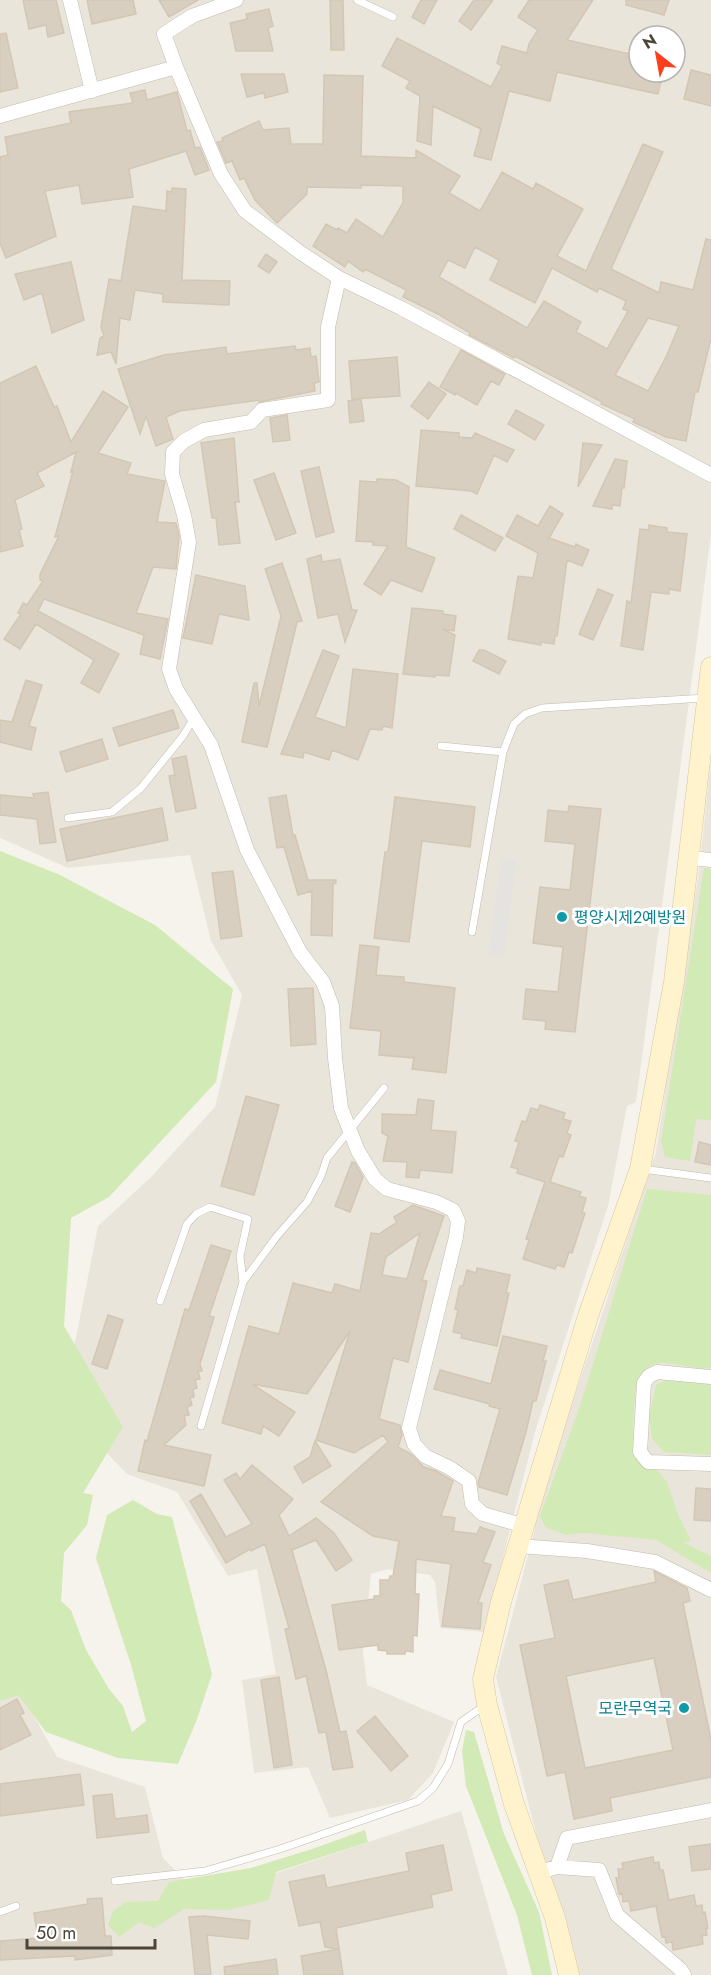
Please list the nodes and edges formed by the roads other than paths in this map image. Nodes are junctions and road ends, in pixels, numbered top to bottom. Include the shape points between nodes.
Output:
1 (70, 0) edge
2 (236, 0) edge
3 (357, 0) edge
4 (393, 17) dead end
5 (176, 67) junction
6 (92, 91) junction
7 (0, 116) edge
8 (339, 278) junction
9 (711, 475) edge
10 (711, 667) edge
11 (707, 698) junction
12 (194, 718) junction
13 (441, 746) dead end
14 (503, 752) junction
15 (68, 818) dead end
16 (690, 858) junction
17 (711, 860) edge
18 (472, 932) dead end
19 (384, 1088) dead end
20 (350, 1129) junction
21 (640, 1169) junction
22 (711, 1178) edge
23 (243, 1282) junction
24 (160, 1301) dead end
25 (711, 1377) edge
26 (201, 1426) dead end
27 (711, 1464) edge
28 (525, 1526) junction
29 (518, 1546) junction
30 (711, 1590) edge
31 (487, 1705) junction
32 (711, 1810) edge
33 (548, 1869) junction
34 (116, 1881) dead end
35 (15, 1906) dead end
36 (0, 1912) edge
37 (569, 1975) edge
38 (684, 1975) edge

1 - 6 street
2 - 5 street via 192,16 164,34
3 - 4 lane
5 - 6 street
5 - 8 street via 221,174 245,210
6 - 7 street
8 - 9 street
8 - 12 street via 328,327 328,400 262,410 251,422 204,430 173,452 172,474 189,542 169,669 176,690
10 - 11 main road
11 - 14 lane via 542,708 525,714 514,724
11 - 16 main road
12 - 15 lane via 141,788 112,812
12 - 20 street via 211,745 247,850 300,952 323,982 332,1006 341,1108
13 - 14 lane
14 - 18 lane
16 - 17 street
16 - 21 main road via 675,982
19 - 20 lane
20 - 23 lane via 327,1158 307,1202
20 - 28 street via 375,1179 387,1189 453,1210 458,1221 409,1428 414,1444 425,1456 469,1481 472,1504 483,1514
21 - 22 lane
21 - 28 main road via 588,1316
23 - 24 lane via 240,1256 248,1219 210,1207 187,1224
23 - 26 lane
25 - 27 street via 657,1372 649,1376 644,1383 640,1452 648,1462
28 - 29 main road
29 - 30 street via 588,1551 655,1562
29 - 31 main road via 483,1679
31 - 33 main road via 514,1804
31 - 34 lane via 461,1722 448,1764 433,1788 418,1801 205,1871
32 - 33 street via 567,1838
33 - 37 main road
33 - 38 street via 599,1870 617,1915
35 - 36 lane

